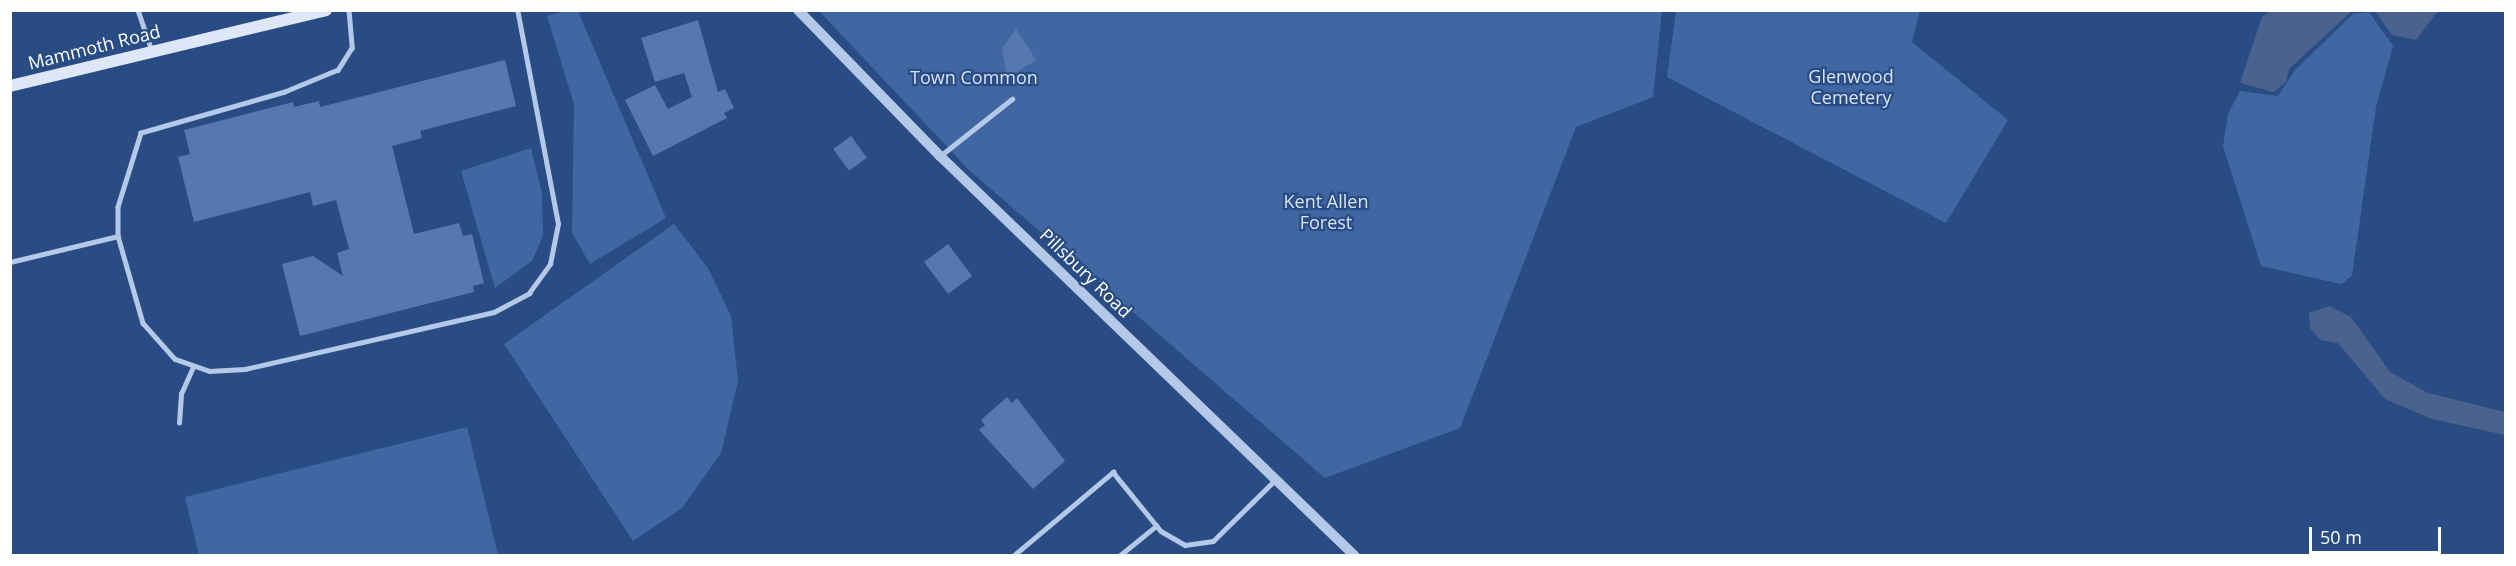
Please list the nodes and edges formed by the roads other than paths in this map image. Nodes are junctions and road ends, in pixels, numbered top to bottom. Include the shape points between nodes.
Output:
1 (138, 10) edge
2 (326, 10) edge
3 (349, 10) edge
4 (517, 10) edge
5 (798, 10) edge
6 (152, 51) junction
7 (10, 86) edge
8 (1012, 99) dead end
9 (940, 156) junction
10 (118, 236) junction
11 (10, 262) edge
12 (193, 367) junction
13 (179, 423) dead end
14 (1277, 477) junction
15 (1156, 525) junction
16 (1012, 555) edge
17 (1119, 555) edge
18 (1355, 555) edge

1 - 6 lane
2 - 6 main road, Mammoth Road
3 - 10 lane via 352,48 338,70 285,92 159,124 141,133 118,207
4 - 12 lane via 558,224 550,264 529,293 494,312 245,369
5 - 9 street, Pillsbury Road
6 - 7 main road, Mammoth Road
8 - 9 lane
9 - 14 street, Pillsbury Road
10 - 11 lane
10 - 12 lane via 152,338
12 - 13 lane via 181,394
14 - 15 lane via 1213,541 1185,546
14 - 18 street, Pillsbury Road
15 - 16 lane via 1113,472
15 - 17 lane

